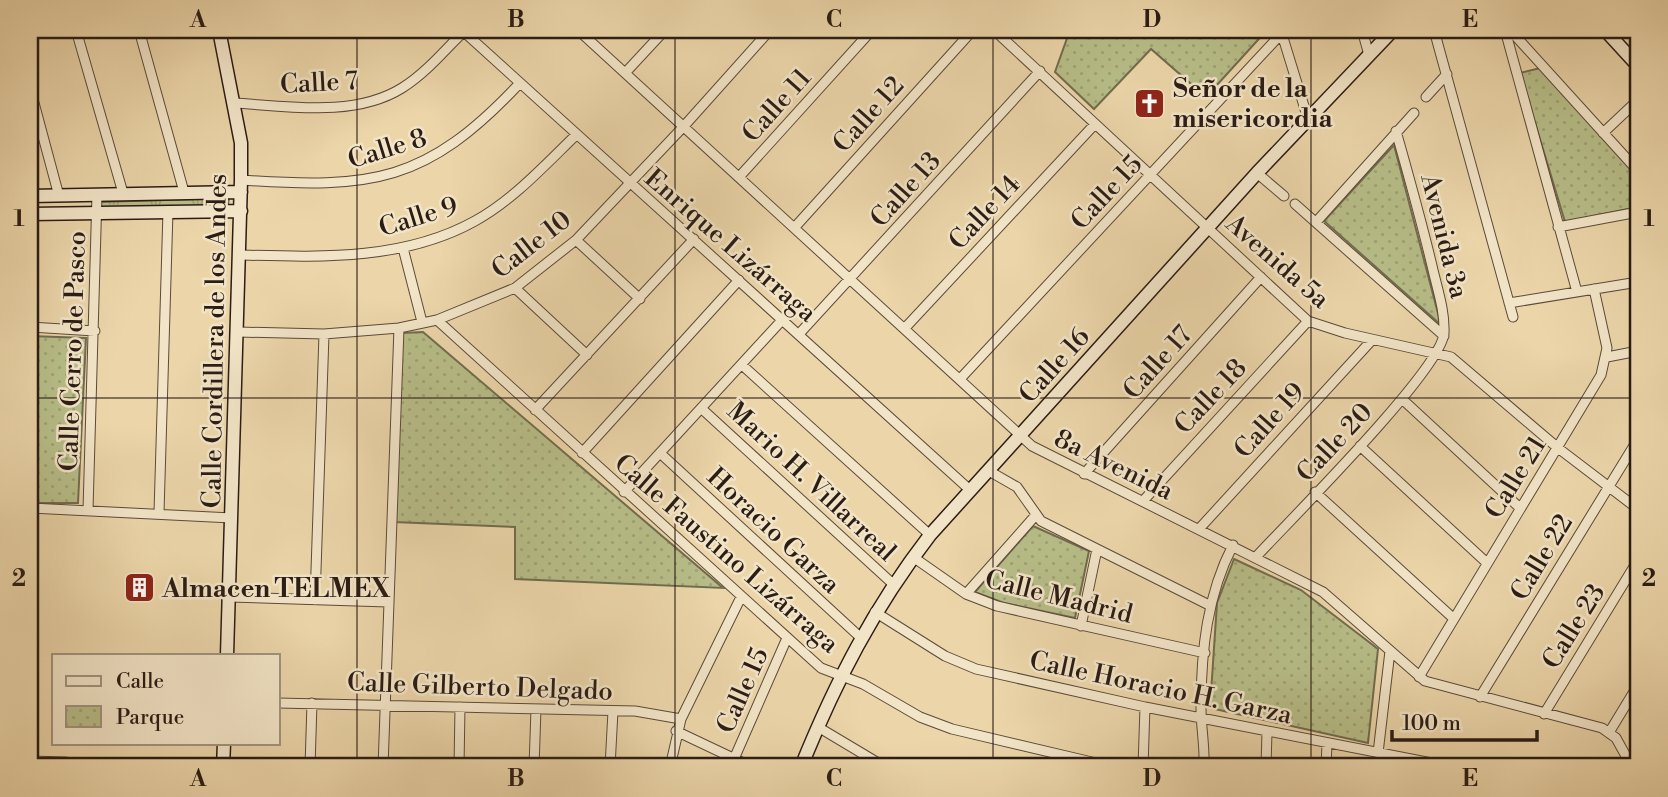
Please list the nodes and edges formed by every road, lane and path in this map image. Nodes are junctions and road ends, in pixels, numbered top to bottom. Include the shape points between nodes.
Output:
1 (76, 30) edge
2 (139, 30) edge
3 (219, 30) edge
4 (254, 30) edge
5 (347, 30) edge
6 (578, 30) edge
7 (665, 30) edge
8 (771, 30) edge
9 (872, 30) edge
10 (973, 30) edge
11 (994, 30) edge
12 (1362, 30) edge
13 (1393, 30) edge
14 (1434, 30) edge
15 (1507, 30) edge
16 (1605, 30) edge
17 (330, 31) edge
18 (465, 31) edge
19 (1281, 32) edge
20 (1369, 55) junction
21 (1638, 66) edge
22 (1040, 71) junction
23 (626, 72) junction
24 (1447, 74) junction
25 (519, 85) junction
26 (30, 88) edge
27 (1426, 97) dead end
28 (1638, 100) edge
29 (234, 103) junction
30 (1414, 113) dead end
31 (1308, 119) junction
32 (1094, 124) junction
33 (685, 125) junction
34 (1396, 131) junction
35 (1603, 133) junction
36 (576, 135) junction
37 (1638, 172) edge
38 (1257, 173) junction
39 (1150, 175) junction
40 (740, 176) junction
41 (630, 184) junction
42 (241, 186) junction
43 (184, 192) junction
44 (123, 193) junction
45 (97, 194) junction
46 (60, 195) junction
47 (1284, 196) dead end
48 (30, 197) edge
49 (1295, 204) dead end
50 (240, 211) junction
51 (97, 212) junction
52 (168, 212) junction
53 (1638, 212) edge
54 (30, 214) edge
55 (1317, 221) junction
56 (795, 227) junction
57 (1558, 227) junction
58 (1208, 228) junction
59 (694, 239) junction
60 (576, 240) junction
61 (403, 248) junction
62 (240, 255) junction
63 (1261, 277) junction
64 (851, 278) junction
65 (740, 280) junction
66 (1638, 282) edge
67 (516, 288) junction
68 (1594, 289) junction
69 (1577, 292) junction
70 (640, 299) junction
71 (1509, 303) junction
72 (1513, 317) dead end
73 (783, 319) junction
74 (437, 320) junction
75 (1308, 321) junction
76 (422, 322) junction
77 (30, 327) edge
78 (399, 328) junction
79 (905, 328) junction
80 (95, 331) junction
81 (238, 332) junction
82 (324, 334) junction
83 (799, 334) junction
84 (1444, 336) junction
85 (1372, 340) junction
86 (1638, 351) edge
87 (1437, 352) junction
88 (587, 355) junction
89 (1607, 357) junction
90 (742, 365) junction
91 (960, 379) junction
92 (1402, 399) junction
93 (702, 409) junction
94 (535, 410) junction
95 (1020, 437) junction
96 (1638, 439) edge
97 (1360, 446) junction
98 (1558, 448) junction
99 (582, 453) junction
100 (660, 453) junction
101 (989, 471) junction
102 (1084, 474) junction
103 (1608, 488) junction
104 (970, 490) junction
105 (624, 492) junction
106 (1315, 492) junction
107 (1143, 501) junction
108 (30, 508) edge
109 (1520, 508) junction
110 (1638, 509) edge
111 (88, 510) junction
112 (159, 513) junction
113 (1035, 516) junction
114 (232, 518) junction
115 (1199, 529) junction
116 (930, 535) junction
117 (1233, 545) junction
118 (1097, 549) junction
119 (913, 557) junction
120 (1256, 557) junction
121 (1638, 560) edge
122 (1487, 563) junction
123 (893, 584) junction
124 (966, 594) junction
125 (229, 597) junction
126 (741, 597) junction
127 (315, 600) junction
128 (388, 602) junction
129 (1209, 605) junction
130 (875, 612) junction
131 (1453, 618) junction
132 (1082, 626) junction
133 (860, 637) junction
134 (787, 638) junction
135 (1390, 651) junction
136 (1205, 653) junction
137 (227, 654) edge
138 (841, 675) junction
139 (1419, 677) junction
140 (1638, 685) edge
141 (1480, 697) junction
142 (280, 703) edge
143 (312, 703) junction
144 (386, 705) junction
145 (460, 707) junction
146 (1145, 707) junction
147 (536, 709) junction
148 (613, 711) junction
149 (1544, 714) junction
150 (1202, 718) junction
151 (681, 719) junction
152 (818, 727) junction
153 (676, 731) junction
154 (1610, 731) junction
155 (1267, 732) junction
156 (224, 744) edge
157 (1326, 744) junction
158 (1378, 753) junction
159 (1392, 756) junction
160 (734, 759) junction
161 (30, 761) edge
162 (65, 764) edge
163 (92, 767) edge
164 (223, 767) edge
165 (310, 767) edge
166 (383, 767) edge
167 (459, 767) edge
168 (534, 767) edge
169 (610, 767) edge
170 (670, 767) edge
171 (752, 767) edge
172 (801, 767) edge
173 (885, 767) edge
174 (1113, 767) edge
175 (1143, 767) edge
176 (1204, 767) edge
177 (1266, 767) edge
178 (1326, 767) edge
179 (1392, 767) edge
180 (1451, 767) edge
181 (1632, 767) edge

1 - 44 street
2 - 43 street
3 - 29 street, Calle Cordillera de los Andes
4 - 17 street
5 - 17 street
6 - 23 street, 8a Avenida
7 - 23 street
8 - 33 street, Calle 10
9 - 40 street, Calle 11
10 - 56 street, Calle 12
11 - 22 street, Avenida 5a
12 - 20 street
13 - 20 street, Calle 16
14 - 24 street
15 - 35 street
15 - 57 street
16 - 21 street
18 - 25 street, Enrique Lizárraga
18 - 29 street, Calle 7 via 417,76 387,96 342,106
19 - 31 street
19 - 39 street, Calle 15
20 - 31 street, Calle 16
22 - 32 street, Avenida 5a
22 - 64 street, Calle 13
23 - 33 street, 8a Avenida
24 - 27 street
24 - 71 street
25 - 36 street, Enrique Lizárraga
25 - 42 street, Calle 8 via 451,148 406,169 344,183
26 - 46 street
28 - 35 street
29 - 42 street, Calle Cordillera de los Andes via 241,143
30 - 34 street
31 - 38 street, Calle 16
32 - 39 street, Avenida 5a
32 - 79 street, Calle 14
33 - 40 street, 8a Avenida
33 - 41 street, Calle 10
34 - 55 street
34 - 84 street, Avenida 3a via 1443,310
35 - 37 street
36 - 41 street, Enrique Lizárraga
36 - 61 street, Calle 9 via 489,212
38 - 47 street
38 - 58 street, Calle 16
39 - 58 street, Avenida 5a
39 - 91 street, Calle 15
40 - 56 street, 8a Avenida
41 - 59 street, Enrique Lizárraga
41 - 60 street, Calle 10
42 - 43 street
42 - 50 street, Calle Cordillera de los Andes
43 - 44 street
44 - 45 street
45 - 46 street
45 - 51 street, Calle Cerro de Pasco
46 - 48 street
49 - 55 street
50 - 52 street
50 - 62 street, Calle Cordillera de los Andes
51 - 52 street
51 - 54 street
51 - 80 street, Calle Cerro de Pasco
52 - 112 street
53 - 57 street
55 - 84 street
56 - 64 street, 8a Avenida
57 - 69 street
58 - 63 street, Avenida 5a
58 - 95 street, Calle 16
59 - 65 street, Enrique Lizárraga
59 - 70 street
60 - 67 street, Calle 10
60 - 70 street
61 - 62 street, Calle 9 via 309,256
61 - 76 street
62 - 81 street, Calle Cordillera de los Andes
63 - 75 street, Avenida 5a
63 - 102 street, Calle 17
64 - 79 street, 8a Avenida
64 - 83 street, Calle 13
65 - 73 street, Enrique Lizárraga
65 - 99 street
66 - 68 street
67 - 74 street, Calle 10
67 - 88 street
68 - 69 street
68 - 89 street
69 - 71 street
70 - 88 street
71 - 72 street
73 - 83 street, Enrique Lizárraga
73 - 90 street
74 - 76 street, Calle 10
74 - 94 street, Calle Faustino Lizárraga
75 - 85 street, Avenida 5a
75 - 107 street, Calle 18
76 - 78 street, Calle 10
77 - 80 street
78 - 82 street, Calle 10
78 - 128 street
79 - 91 street, 8a Avenida
80 - 111 street, Calle Cerro de Pasco
81 - 82 street, Calle 10
81 - 114 street, Calle Cordillera de los Andes
82 - 127 street
83 - 104 street, Enrique Lizárraga
84 - 87 street, Avenida 3a
85 - 87 street, Avenida 5a
85 - 115 street, Calle 19
86 - 89 street
87 - 92 street, Calle 20
87 - 98 street, Avenida 5a via 1464,365
88 - 94 street
89 - 98 street, Calle 21 via 1601,376
90 - 93 street
90 - 116 street
91 - 95 street, 8a Avenida
92 - 97 street, Calle 20
92 - 109 street
93 - 100 street
93 - 123 street, Mario H. Villarreal
94 - 99 street, Calle Faustino Lizárraga
95 - 101 street, Calle 16
95 - 102 street, 8a Avenida
96 - 103 street, Calle 22
97 - 106 street, Calle 20
97 - 122 street
98 - 103 street, Avenida 5a
98 - 109 street, Calle 21
99 - 105 street, Calle Faustino Lizárraga
100 - 105 street
100 - 133 street, Horacio Garza
101 - 104 street, Calle 16
101 - 113 street via 1017,487
102 - 107 street, 8a Avenida
103 - 110 street, Avenida 5a
103 - 141 street, Calle 22
104 - 116 street, Calle 16
105 - 126 street, Calle Faustino Lizárraga
106 - 120 street, Calle 20
106 - 131 street
107 - 115 street, 8a Avenida
108 - 111 street
109 - 122 street, Calle 21
111 - 112 street
112 - 114 street
113 - 118 street
113 - 124 street
114 - 125 street, Calle Cordillera de los Andes
115 - 117 street, 8a Avenida
116 - 119 street, Calle 16
117 - 120 street, 8a Avenida
117 - 129 street
118 - 129 street
118 - 132 street
119 - 123 street, Calle 16
119 - 124 street, Calle Madrid
120 - 135 street, 8a Avenida via 1322,592
121 - 149 street, Calle 23
122 - 131 street, Calle 21
123 - 130 street, Calle 16
124 - 132 street, Calle Madrid via 1013,611
125 - 127 street
125 - 137 street, Calle Cordillera de los Andes
126 - 134 street, Calle Faustino Lizárraga
126 - 151 street
127 - 128 street
128 - 144 street
129 - 136 street
130 - 133 street, Calle 16
130 - 146 street, Calle Horacio H. Garza via 960,664
131 - 139 street, Calle 21
132 - 136 street, Calle Madrid
133 - 138 street, Calle 16
134 - 138 street, Calle Faustino Lizárraga via 815,663
134 - 160 street, Calle 15
135 - 139 street, 8a Avenida
135 - 158 street
136 - 150 street
138 - 152 street, Calle 16
138 - 174 street, Calle Faustino Lizárraga via 920,717 962,733
139 - 141 street, 8a Avenida via 1432,685
140 - 154 street
141 - 149 street, 8a Avenida
142 - 143 street, Calle Gilberto Delgado
143 - 144 street, Calle Gilberto Delgado
143 - 165 street
144 - 145 street, Calle Gilberto Delgado
144 - 166 street
145 - 147 street, Calle Gilberto Delgado
145 - 167 street
146 - 150 street, Calle Horacio H. Garza
146 - 175 street
147 - 148 street, Calle Gilberto Delgado
147 - 168 street
148 - 151 street, Calle Gilberto Delgado
148 - 169 street
149 - 154 street, 8a Avenida
150 - 155 street, Calle Horacio H. Garza
150 - 176 street
151 - 153 street
152 - 172 street, Calle 16
152 - 173 street
153 - 160 street
153 - 170 street
154 - 181 street
155 - 157 street, Calle Horacio H. Garza
155 - 177 street
156 - 164 street
157 - 158 street, Calle Horacio H. Garza
157 - 178 street
158 - 159 street, Calle Horacio H. Garza
159 - 179 street
159 - 180 street, Calle Horacio H. Garza
160 - 171 street
161 - 162 street
162 - 163 street

